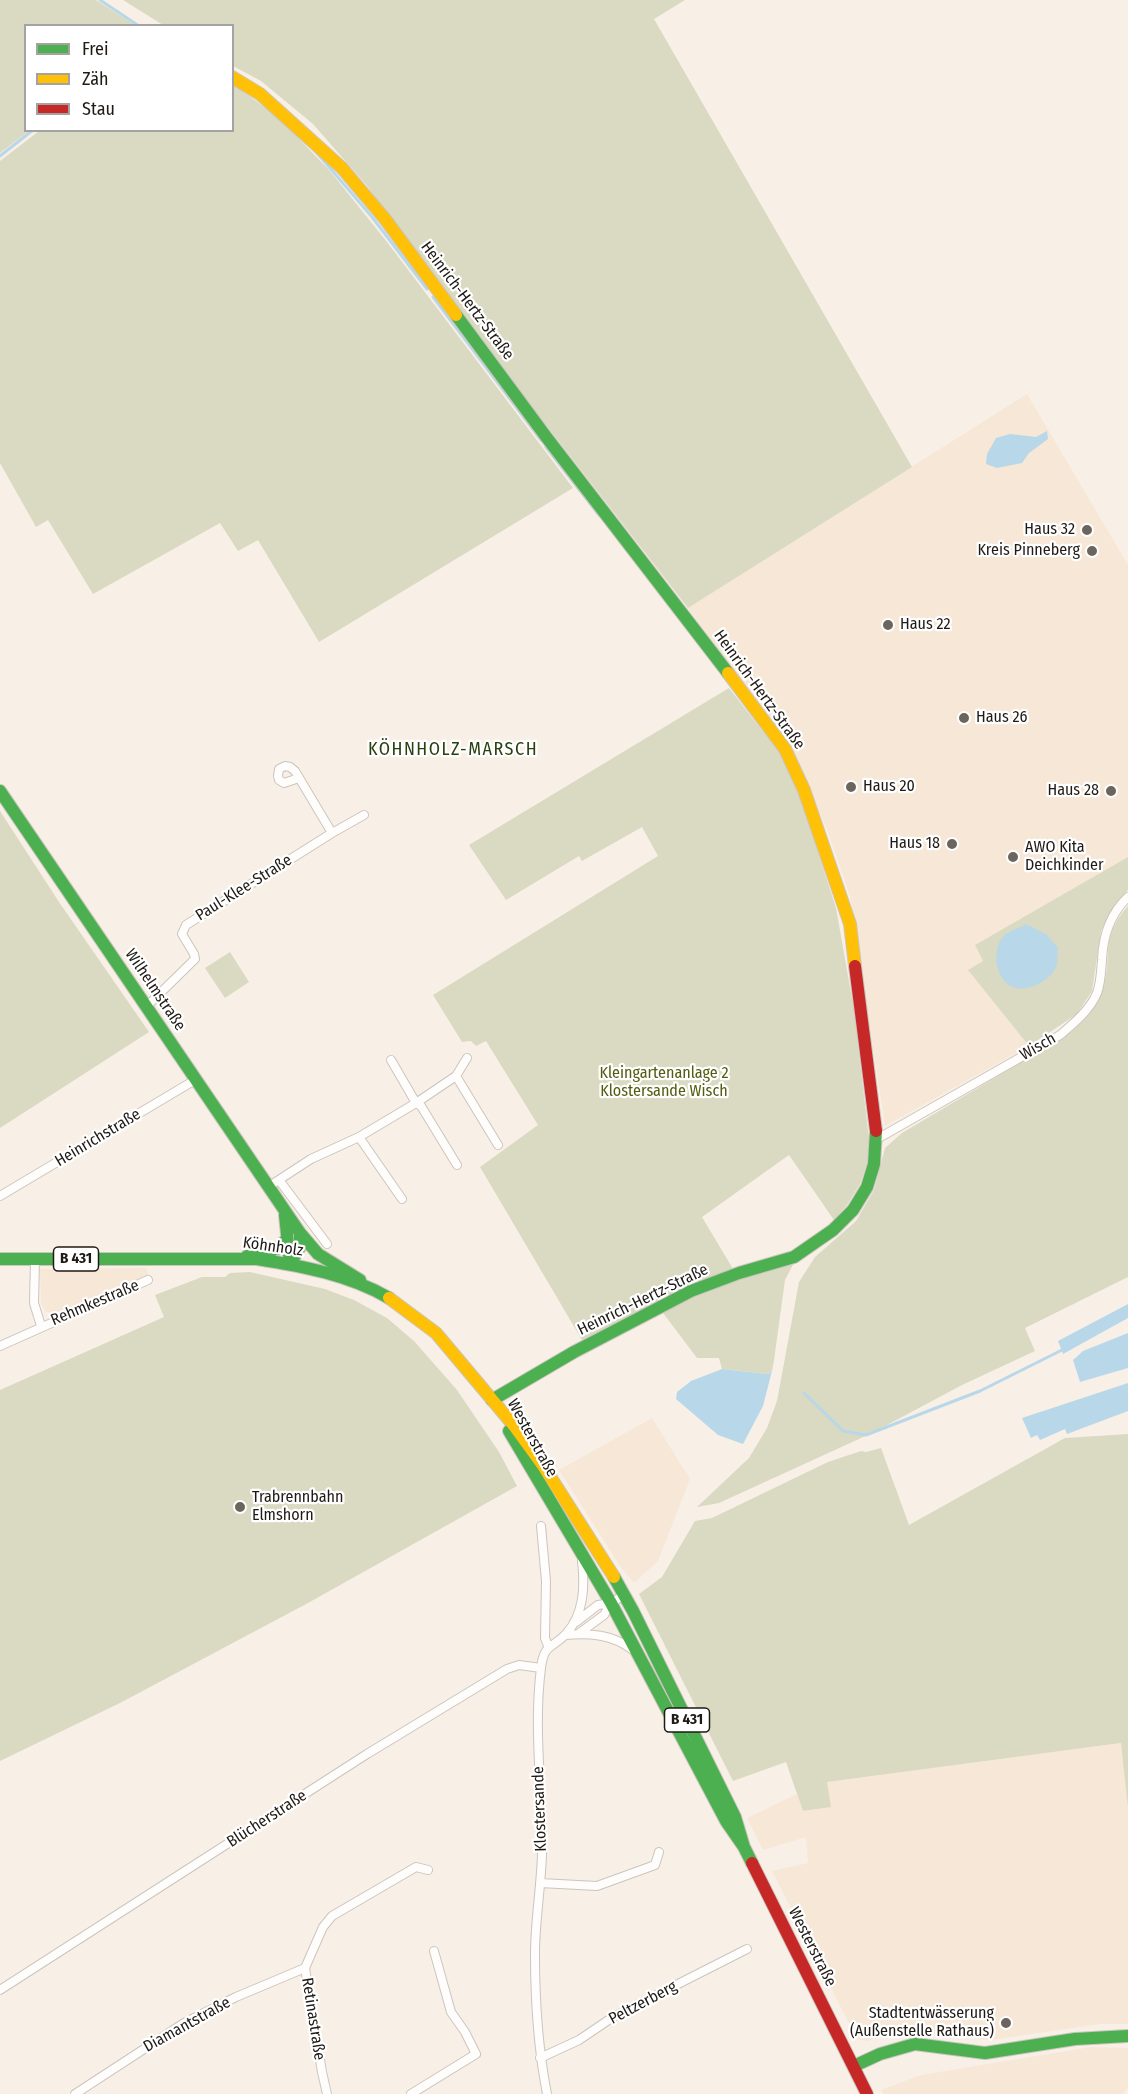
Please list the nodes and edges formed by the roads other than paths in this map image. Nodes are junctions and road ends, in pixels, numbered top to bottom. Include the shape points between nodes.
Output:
1 (234, 78) edge
2 (298, 778) dead end
3 (0, 791) edge
4 (364, 815) dead end
5 (332, 833) junction
6 (1128, 897) edge
7 (146, 1007) junction
8 (467, 1058) dead end
9 (391, 1060) dead end
10 (456, 1076) junction
11 (195, 1080) junction
12 (416, 1103) junction
13 (359, 1137) junction
14 (877, 1139) junction
15 (498, 1145) dead end
16 (457, 1165) dead end
17 (274, 1183) junction
18 (0, 1196) edge
19 (402, 1199) dead end
20 (283, 1208) junction
21 (300, 1233) junction
22 (286, 1240) junction
23 (327, 1244) dead end
24 (230, 1258) junction
25 (0, 1259) edge
26 (35, 1259) junction
27 (290, 1264) junction
28 (148, 1280) dead end
29 (367, 1285) junction
30 (41, 1326) junction
31 (0, 1346) edge
32 (492, 1400) junction
33 (541, 1526) dead end
34 (582, 1555) junction
35 (624, 1595) junction
36 (611, 1603) junction
37 (573, 1624) junction
38 (578, 1634) junction
39 (565, 1635) junction
40 (548, 1646) junction
41 (638, 1654) junction
42 (541, 1668) junction
43 (744, 1847) junction
44 (659, 1852) dead end
45 (428, 1870) dead end
46 (540, 1883) junction
47 (747, 1949) dead end
48 (434, 1951) dead end
49 (305, 1968) junction
50 (0, 1990) edge
51 (1128, 2036) edge
52 (540, 2058) junction
53 (854, 2066) junction
54 (75, 2094) edge
55 (327, 2094) edge
56 (411, 2094) edge
57 (547, 2094) edge
58 (867, 2094) edge

1 - 14 main road, Heinrich-Hertz-Straße via 260,94 342,168 385,219 785,749 820,833 849,924
2 - 5 street
3 - 7 main road, Wilhelmstraße
4 - 5 street, Paul-Klee-Straße
5 - 7 street, Paul-Klee-Straße via 186,925 182,934 195,959
6 - 14 street, Wisch via 1106,931 1097,992 1073,1023 1060,1035
7 - 11 main road, Wilhelmstraße
8 - 10 street
9 - 12 street
10 - 12 street
10 - 15 street
11 - 17 main road, Wilhelmstraße
11 - 18 street, Heinrichstraße
12 - 13 street
12 - 16 street
13 - 17 street via 311,1159
13 - 19 street
14 - 32 main road, Heinrich-Hertz-Straße via 871,1176 853,1210 794,1257 691,1291
17 - 20 main road, Wilhelmstraße
17 - 23 street
20 - 21 main road, Wilhelmstraße
20 - 22 main road, Wilhelmstraße via 288,1228
21 - 27 main road via 300,1247
21 - 29 main road, Wilhelmstraße via 318,1254
22 - 24 main road via 277,1249
22 - 27 main road, Wilhelmstraße
24 - 26 main road, Köhnholz / B 431
24 - 27 main road, Köhnholz / B 431
25 - 26 main road, Köhnholz / B 431
26 - 30 street, Rehmkestraße via 34,1303
27 - 29 main road, Köhnholz / B 431
28 - 30 street, Rehmkestraße
29 - 32 main road, Köhnholz / B 431 via 436,1333
30 - 31 street, Rehmkestraße
32 - 34 main road, Westerstraße / B 431
32 - 35 main road, Westerstraße / B 431 via 544,1467
33 - 40 street, Klostersande
34 - 36 main road, Westerstraße / B 431
34 - 37 street via 583,1594
35 - 36 street
35 - 43 main road, Westerstraße / B 431 via 735,1817
36 - 37 street via 598,1605
36 - 38 street via 604,1615
36 - 41 main road, Westerstraße / B 431
37 - 39 street
38 - 39 street
38 - 41 street via 612,1638
39 - 40 street
40 - 42 street, Klostersande
41 - 43 main road, Westerstraße / B 431 via 726,1821
42 - 46 street, Klostersande
42 - 50 street, Blücherstraße via 519,1665 507,1669 367,1754
43 - 53 main road, Westerstraße / B 431
44 - 46 street via 655,1865 597,1886
45 - 49 street, Retinastraße via 416,1867 332,1916
46 - 52 street, Klostersande via 535,1953
47 - 52 street, Peltzerberg
48 - 56 street via 451,2012 476,2054
49 - 54 street, Diamantstraße via 184,2023
49 - 55 street, Retinastraße
51 - 53 main road via 1075,2039 986,2053 915,2044
52 - 57 street, Klostersande
53 - 58 main road, Westerstraße / B 431

